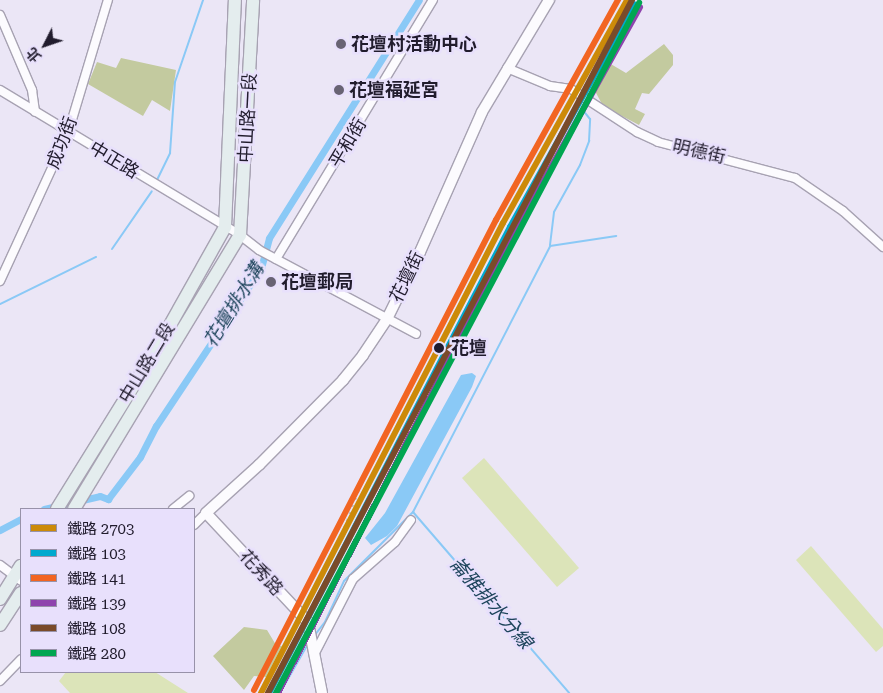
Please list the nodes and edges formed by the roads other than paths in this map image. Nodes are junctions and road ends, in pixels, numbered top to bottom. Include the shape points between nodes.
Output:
1 (108, 0) edge
2 (235, 0) edge
3 (253, 0) edge
4 (433, 0) edge
5 (549, 0) edge
6 (0, 15) edge
7 (507, 68) junction
8 (0, 90) edge
9 (35, 112) junction
10 (68, 133) junction
11 (226, 227) junction
12 (240, 235) junction
13 (883, 248) edge
14 (276, 260) junction
15 (0, 281) edge
16 (387, 318) junction
17 (416, 334) dead end
18 (189, 496) dead end
19 (58, 508) edge
20 (75, 508) edge
21 (174, 508) edge
22 (206, 513) junction
23 (412, 520) dead end
24 (195, 524) edge
25 (0, 565) edge
26 (19, 575) edge
27 (20, 595) edge
28 (0, 599) edge
29 (0, 626) edge
30 (316, 651) junction
31 (20, 660) edge
32 (0, 682) edge
33 (322, 693) edge

1 - 10 street, 成功街
2 - 11 main road, 中山路一段 via 224,208
3 - 12 main road, 中山路一段
4 - 14 street, 平和街
5 - 7 street, 花壇街
6 - 9 street via 32,90
7 - 13 street, 明德街 via 550,86 571,90 658,142 795,178 843,211
7 - 16 street, 花壇街 via 460,155
8 - 9 street, 中正路
9 - 10 street, 中正路
10 - 11 street, 中正路
10 - 15 street, 成功街
11 - 12 street, 中正路
11 - 19 main road, 中山路二段 via 165,334
12 - 14 street, 中正路
12 - 20 main road, 中山路二段
14 - 16 street
16 - 17 street
16 - 22 street, 花壇街 via 343,380
18 - 21 street
22 - 24 street
22 - 30 street, 花秀路 via 308,622
23 - 30 street via 395,542 353,579
25 - 26 street
26 - 28 main road
27 - 29 main road
30 - 33 street, 花秀路
31 - 32 street

